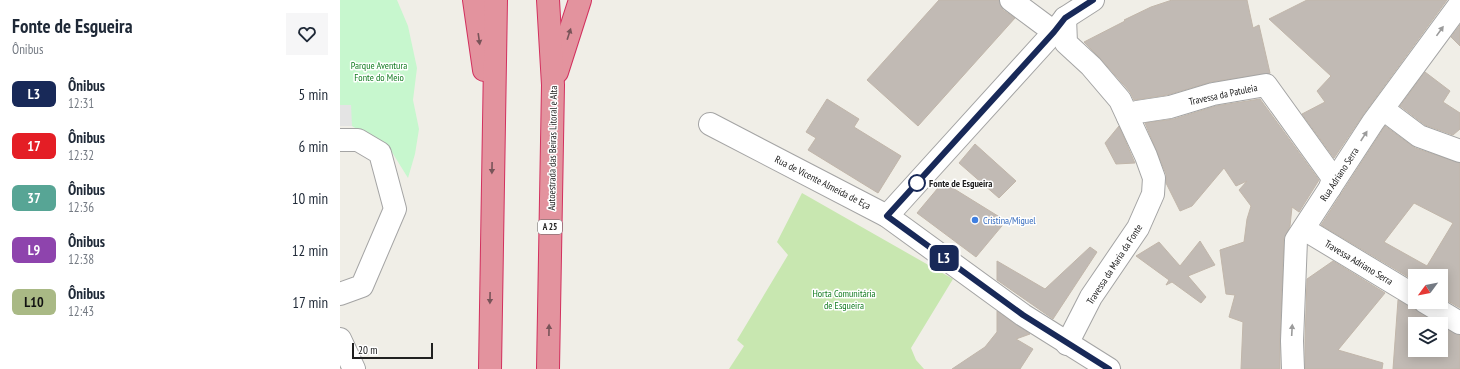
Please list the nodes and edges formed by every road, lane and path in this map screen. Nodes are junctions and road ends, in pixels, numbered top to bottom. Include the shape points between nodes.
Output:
1 (474, 0) edge
2 (496, 0) edge
3 (548, 0) edge
4 (580, 0) edge
5 (1011, 0) edge
6 (1093, 0) edge
7 (1460, 4) edge
8 (1060, 25) junction
9 (553, 84) junction
10 (1383, 109) junction
11 (1128, 117) junction
12 (710, 124) dead end
13 (492, 129) junction
14 (340, 140) edge
15 (1460, 150) edge
16 (1330, 188) junction
17 (887, 216) junction
18 (1304, 229) junction
19 (1408, 292) edge
20 (340, 294) edge
21 (1437, 309) edge
22 (1460, 323) edge
23 (340, 339) edge
24 (1067, 344) junction
25 (354, 369) edge
26 (490, 369) edge
27 (548, 369) edge
28 (1110, 369) edge
29 (1293, 369) edge

1 -> 13 highway
2 - 13 highway
3 - 9 highway, Autoestrada das Beiras Litoral e Alta / A 25
9 -> 4 highway
5 - 8 street
6 - 8 street
10 -> 7 street, Rua Adriano Serra
8 - 11 street, Travessa da Maria da Fonte via 1066,43 1120,100
8 - 17 street
27 -> 9 highway, Autoestrada das Beiras Litoral e Alta / A 25
10 - 15 street via 1418,136
16 -> 10 street, Rua Adriano Serra
11 - 16 street, Travessa da Patuleia via 1137,112 1213,94 1266,85 1333,178
11 - 24 street, Travessa da Maria da Fonte via 1154,178 1153,194 1138,228 1091,297
12 - 17 street, Rua de Vicente Almeida de Eça
13 -> 26 highway
14 - 20 street via 358,140 380,153 395,209 362,286
16 - 18 street, Rua Adriano Serra
17 - 24 street, Rua de Vicente Almeida de Eça
18 - 19 street, Travessa Adriano Serra
29 -> 18 street, Rua Adriano Serra via 1296,240
21 - 22 street
23 - 25 street
24 - 28 street, Rua de Vicente Almeida de Eça

